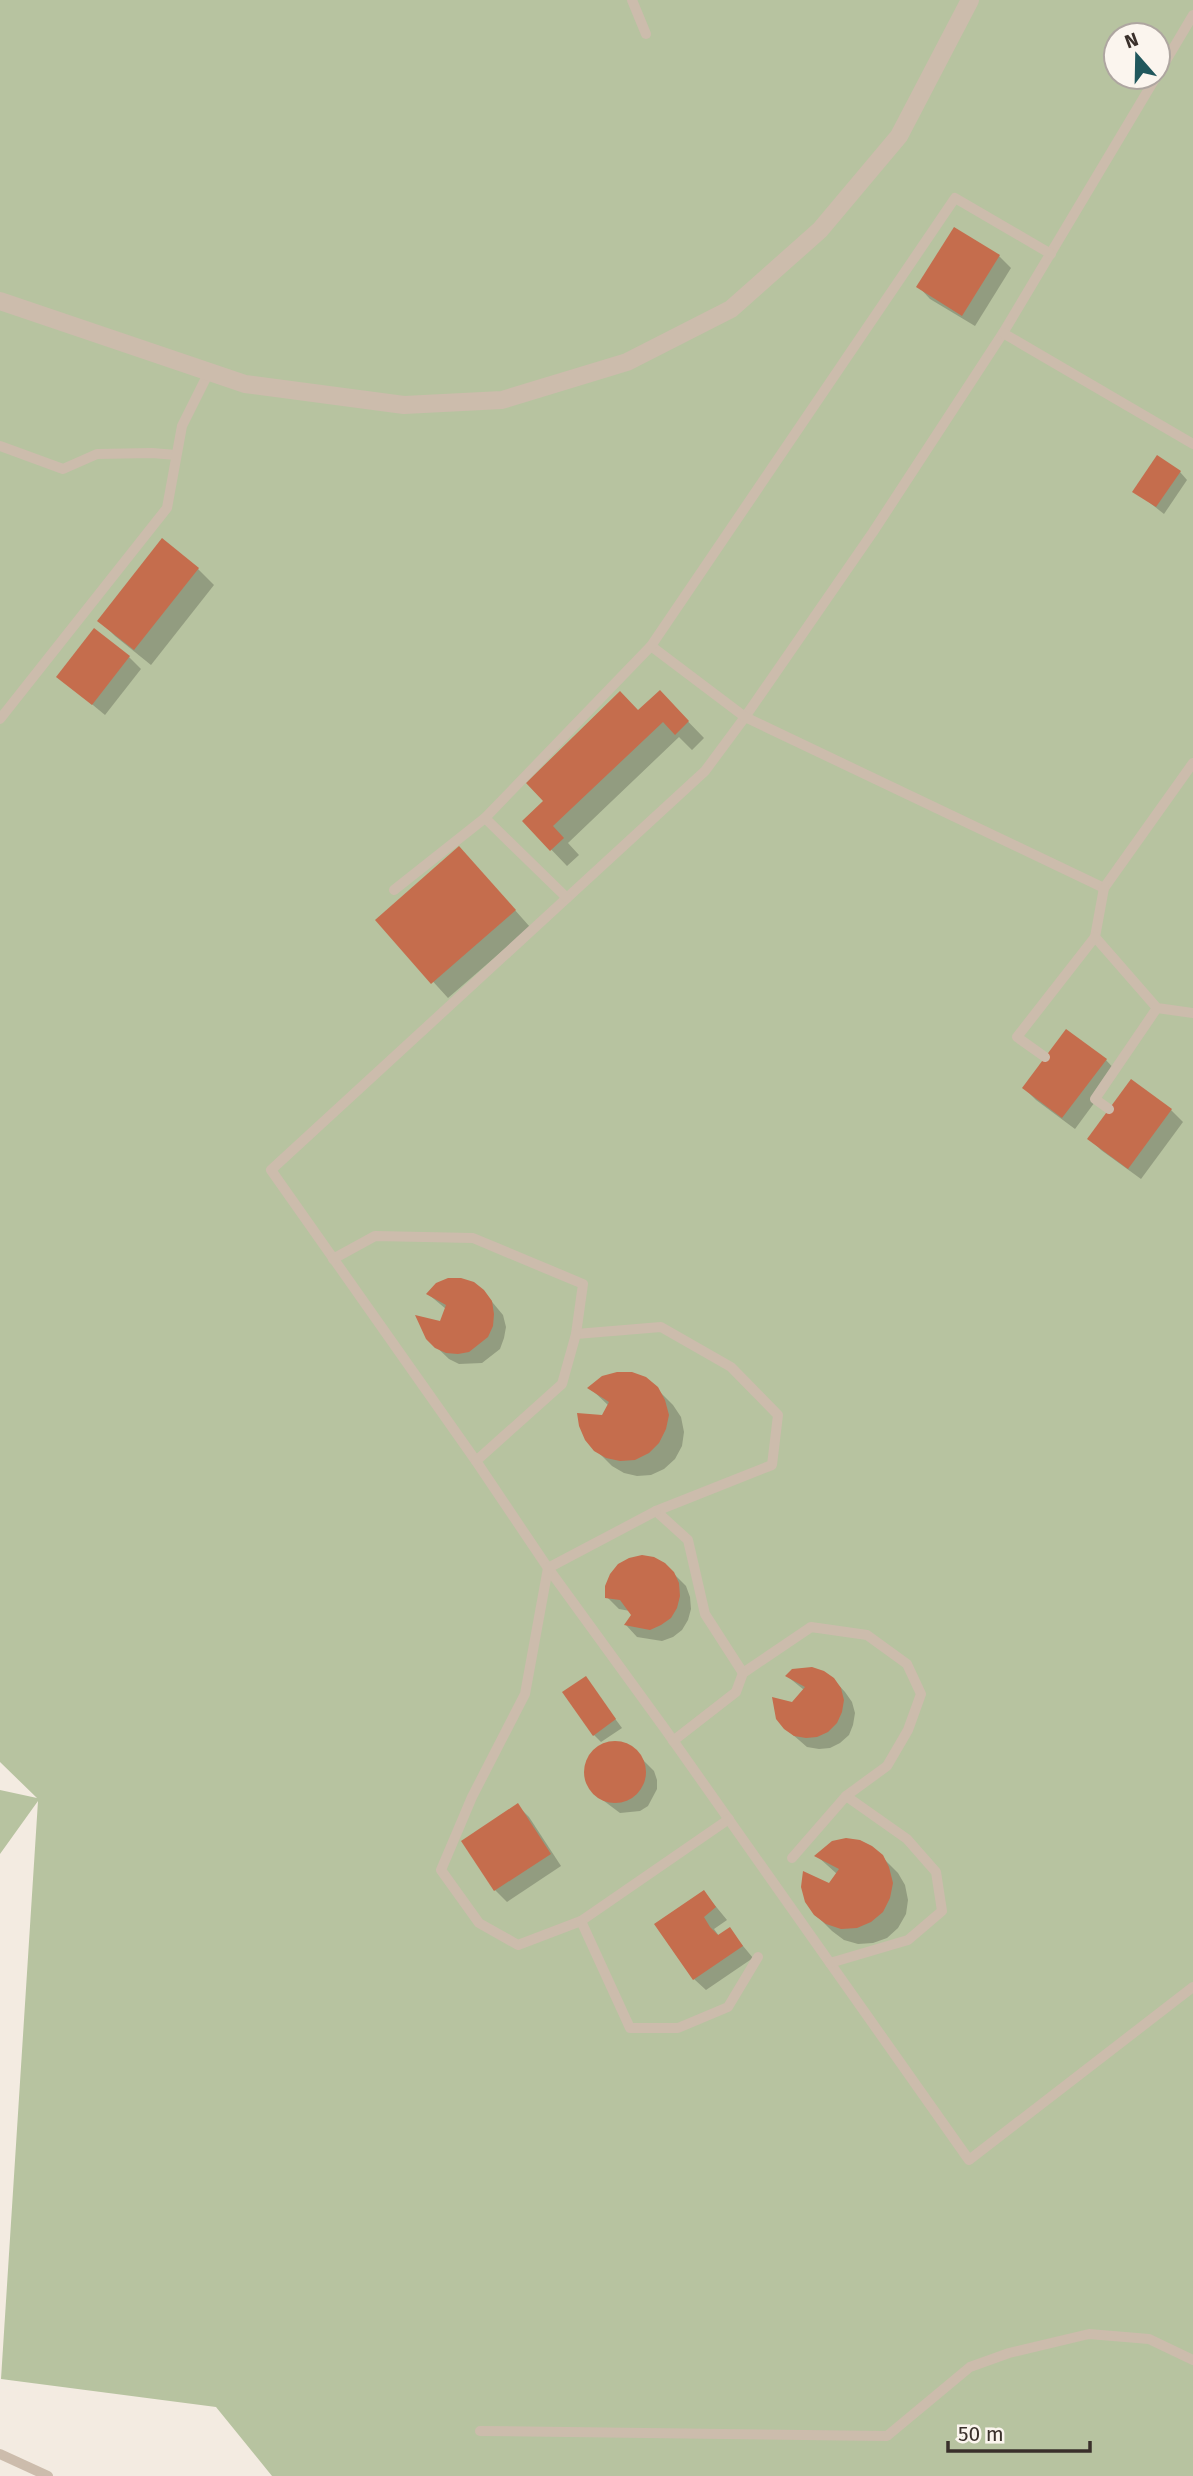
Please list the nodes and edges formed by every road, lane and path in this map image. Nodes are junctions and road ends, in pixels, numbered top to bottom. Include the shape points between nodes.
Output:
1 (632, 0) edge
2 (970, 0) edge
3 (1193, 15) edge
4 (646, 34) dead end
5 (1172, 51) edge
6 (1148, 91) edge
7 (1051, 254) junction
8 (0, 301) edge
9 (1003, 333) junction
10 (209, 372) junction
11 (1193, 444) edge
12 (0, 446) edge
13 (176, 455) junction
14 (651, 646) junction
15 (745, 717) junction
16 (0, 719) edge
17 (1193, 763) edge
18 (485, 818) junction
19 (1104, 888) junction
20 (394, 890) dead end
21 (567, 898) junction
22 (1095, 937) junction
23 (1157, 1008) junction
24 (1193, 1013) edge
25 (1045, 1057) dead end
26 (1109, 1109) dead end
27 (333, 1259) junction
28 (576, 1334) junction
29 (476, 1461) junction
30 (656, 1511) junction
31 (548, 1568) junction
32 (743, 1673) junction
33 (673, 1741) junction
34 (846, 1796) junction
35 (729, 1819) junction
36 (792, 1858) dead end
37 (581, 1921) junction
38 (758, 1957) dead end
39 (830, 1963) junction
40 (1193, 1987) edge
41 (1193, 2360) edge
42 (480, 2431) dead end
43 (0, 2454) edge
44 (48, 2476) edge

1 - 4 lane
2 - 10 street via 899,136 820,230 731,309 628,362 502,400 404,405 244,384
3 - 5 lane
6 - 7 lane
7 - 9 lane
7 - 14 lane via 955,198
8 - 10 street
9 - 11 lane
9 - 15 lane
10 - 13 lane via 182,426
12 - 13 lane via 63,469 97,454
13 - 16 lane via 167,508
14 - 15 lane
14 - 18 lane
15 - 19 lane
15 - 21 lane via 705,771
17 - 19 lane
18 - 20 lane
18 - 21 lane
19 - 22 lane
21 - 27 lane via 271,1170
22 - 23 lane
22 - 25 lane via 1017,1037
23 - 24 lane
23 - 26 lane via 1095,1099
27 - 28 lane via 375,1236 473,1238 583,1284
27 - 29 lane
28 - 29 lane via 562,1384
28 - 30 lane via 661,1327 732,1367 778,1415 772,1465
29 - 31 lane
30 - 31 lane
30 - 32 lane via 688,1540 705,1614
31 - 33 lane
31 - 37 lane via 525,1694 441,1870 479,1923 518,1945
32 - 33 lane via 736,1692
32 - 34 lane via 811,1628 867,1635 907,1664 921,1694 908,1730 887,1766
33 - 35 lane
34 - 36 lane
34 - 39 lane via 906,1839 936,1872 942,1911 908,1940
35 - 37 lane
35 - 39 lane
37 - 38 lane via 630,2028 678,2028 728,2007
39 - 40 lane via 969,2160
41 - 42 lane via 1149,2339 1089,2334 1009,2353 970,2367 887,2437
43 - 44 lane

